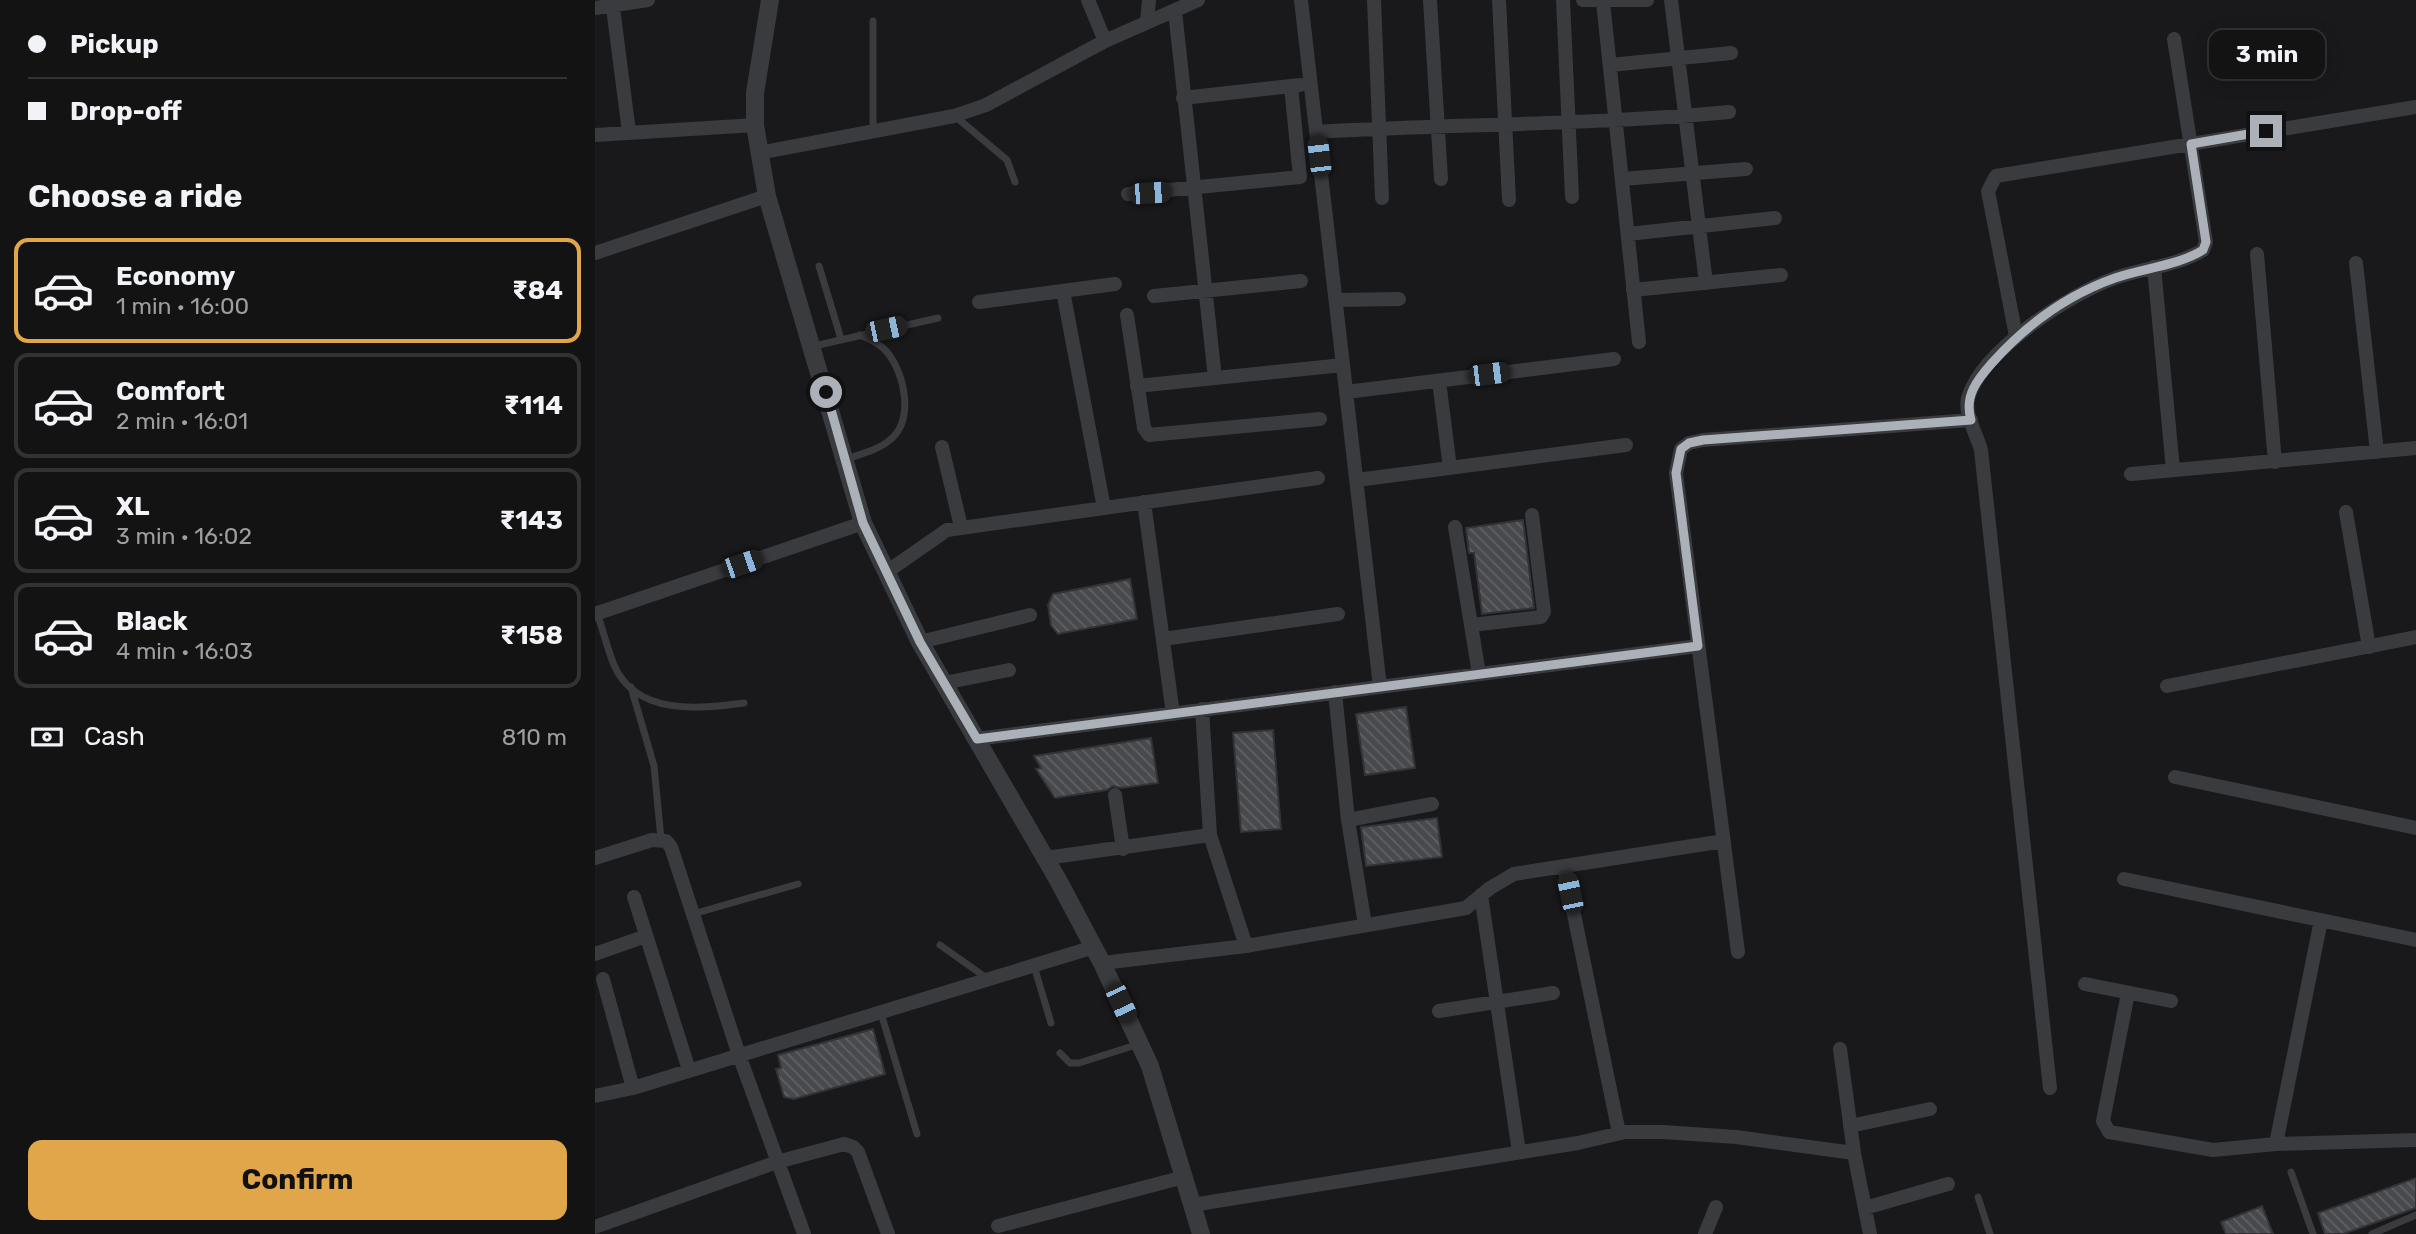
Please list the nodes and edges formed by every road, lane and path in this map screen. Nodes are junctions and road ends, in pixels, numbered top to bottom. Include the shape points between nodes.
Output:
1 (648, 0) edge
2 (770, 0) edge
3 (1087, 0) edge
4 (1149, 0) edge
5 (1198, 0) edge
6 (1301, 0) edge
7 (1374, 0) edge
8 (1430, 0) edge
9 (1499, 0) edge
10 (1563, 0) edge
11 (1583, 0) edge
12 (1647, 0) edge
13 (1671, 0) edge
14 (1604, 2) junction
15 (613, 3) edge
16 (595, 8) edge
17 (1175, 11) junction
18 (873, 21) dead end
19 (1147, 22) junction
20 (2174, 39) dead end
21 (1105, 41) junction
22 (1731, 53) dead end
23 (1679, 58) junction
24 (1610, 65) junction
25 (1311, 84) junction
26 (1291, 86) junction
27 (1183, 98) junction
28 (2416, 107) edge
29 (1729, 112) dead end
30 (954, 116) junction
31 (1686, 116) junction
32 (1616, 122) junction
33 (1567, 123) junction
34 (1504, 124) junction
35 (755, 125) junction
36 (1437, 125) junction
37 (1377, 128) junction
38 (873, 131) junction
39 (629, 132) junction
40 (1317, 132) junction
41 (595, 135) edge
42 (2191, 144) junction
43 (759, 153) junction
44 (1746, 169) dead end
45 (1693, 173) junction
46 (1441, 179) dead end
47 (1622, 179) junction
48 (1015, 182) dead end
49 (1194, 190) junction
50 (1128, 194) dead end
51 (767, 197) junction
52 (1572, 197) dead end
53 (1382, 198) dead end
54 (1510, 200) dead end
55 (1775, 218) dead end
56 (1699, 226) junction
57 (1628, 234) junction
58 (595, 253) edge
59 (2257, 254) dead end
60 (2356, 263) dead end
61 (819, 266) dead end
62 (2154, 267) junction
63 (1781, 275) dead end
64 (1301, 281) dead end
65 (1706, 283) junction
66 (1115, 284) dead end
67 (1633, 290) junction
68 (1063, 291) junction
69 (1206, 292) junction
70 (1154, 296) dead end
71 (1399, 299) dead end
72 (1336, 300) junction
73 (979, 302) dead end
74 (1127, 315) dead end
75 (938, 318) dead end
76 (860, 335) junction
77 (2016, 336) junction
78 (841, 339) junction
79 (1639, 342) dead end
80 (813, 346) junction
81 (1614, 359) dead end
82 (1343, 365) junction
83 (1215, 378) junction
84 (1439, 381) junction
85 (1137, 386) junction
86 (1346, 392) junction
87 (1320, 419) dead end
88 (1971, 420) junction
89 (1626, 445) dead end
90 (942, 447) dead end
91 (2416, 448) edge
92 (2377, 452) junction
93 (845, 460) junction
94 (2275, 462) junction
95 (1450, 468) junction
96 (2173, 470) junction
97 (2131, 474) dead end
98 (1318, 478) dead end
99 (1357, 480) junction
100 (1145, 502) junction
101 (1104, 508) junction
102 (2346, 512) dead end
103 (1532, 515) dead end
104 (863, 523) junction
105 (961, 527) junction
106 (1455, 527) dead end
107 (888, 571) junction
108 (596, 613) edge
109 (1338, 614) dead end
110 (1030, 615) dead end
111 (1471, 625) junction
112 (2416, 637) edge
113 (1163, 639) junction
114 (920, 642) junction
115 (1698, 646) junction
116 (2369, 647) junction
117 (1009, 670) dead end
118 (1479, 674) junction
119 (944, 683) junction
120 (2167, 685) dead end
121 (631, 687) junction
122 (1380, 687) junction
123 (1335, 692) junction
124 (744, 703) dead end
125 (1202, 709) junction
126 (1173, 713) junction
127 (977, 739) junction
128 (2175, 777) dead end
129 (1115, 795) dead end
130 (1431, 804) dead end
131 (1348, 820) junction
132 (2416, 828) edge
133 (1210, 835) junction
134 (661, 839) junction
135 (1724, 841) junction
136 (1123, 849) junction
137 (595, 858) edge
138 (1045, 858) junction
139 (1565, 866) junction
140 (2124, 880) dead end
141 (798, 884) dead end
142 (1481, 895) junction
143 (634, 897) dead end
144 (693, 914) junction
145 (2321, 920) junction
146 (1365, 925) junction
147 (646, 936) junction
148 (2416, 940) edge
149 (940, 944) dead end
150 (1246, 946) junction
151 (1738, 952) dead end
152 (595, 954) edge
153 (1098, 955) junction
154 (1034, 966) junction
155 (603, 979) dead end
156 (988, 980) junction
157 (2085, 984) dead end
158 (1553, 993) dead end
159 (2128, 993) junction
160 (2171, 1001) dead end
161 (1497, 1002) junction
162 (1439, 1011) dead end
163 (881, 1013) junction
164 (1051, 1023) dead end
165 (1140, 1044) junction
166 (1840, 1049) dead end
167 (1061, 1054) dead end
168 (739, 1055) junction
169 (689, 1070) junction
170 (633, 1088) junction
171 (2050, 1088) dead end
172 (595, 1096) edge
173 (1930, 1110) dead end
174 (1850, 1126) junction
175 (1619, 1133) junction
176 (917, 1134) dead end
177 (2416, 1140) edge
178 (2276, 1144) junction
179 (1519, 1152) junction
180 (1854, 1153) junction
181 (777, 1162) junction
182 (2291, 1172) dead end
183 (1184, 1177) junction
184 (1948, 1184) dead end
185 (1978, 1197) dead end
186 (1192, 1205) junction
187 (1716, 1207) dead end
188 (1865, 1208) junction
189 (2416, 1214) edge
190 (998, 1226) dead end
191 (595, 1227) edge
192 (804, 1234) edge
193 (888, 1234) edge
194 (1201, 1234) edge
195 (1705, 1234) edge
196 (1870, 1234) edge
197 (1990, 1234) edge
198 (2313, 1234) edge
199 (2372, 1234) edge

1 - 15 street
2 - 35 street via 755,93
3 - 21 street
4 - 19 street
5 - 17 street
6 - 25 street
7 - 37 street
8 - 36 street
9 - 34 street
10 - 33 street
11 - 14 street
12 - 14 street
13 - 23 street
14 - 24 street
15 - 16 street
15 - 39 street
17 - 19 street
17 - 27 street
18 - 38 lane
19 - 21 street
20 - 42 street
21 - 30 street via 986,105
22 - 23 street
23 - 24 street
23 - 31 street
24 - 32 street
25 - 26 street
25 - 40 street
26 - 27 street
26 - 49 street via 1300,177
27 - 49 street
28 - 42 street
29 - 31 street
30 - 38 street
30 - 48 lane via 1007,160
31 - 32 street
31 - 45 street
32 - 33 street
32 - 47 street
33 - 34 street
33 - 52 street
34 - 36 street
34 - 54 street
35 - 39 street
35 - 43 street
36 - 37 street
36 - 46 street
37 - 40 street
37 - 53 street
38 - 43 street
39 - 41 street
40 - 72 street
42 - 62 street via 2205,246 2195,255
42 - 77 street via 2007,173 1991,181 1988,191
43 - 51 street
44 - 45 street
45 - 47 street
45 - 56 street
47 - 57 street
49 - 50 street
49 - 69 street
51 - 58 street
51 - 80 street
55 - 56 street
56 - 57 street
56 - 65 street
57 - 67 street
59 - 94 street
60 - 92 street
61 - 78 lane
62 - 77 street via 2073,297
62 - 96 street
63 - 65 street
64 - 69 street
65 - 67 street
66 - 68 street
67 - 79 street
68 - 73 street
68 - 101 street
69 - 70 street
69 - 83 street
71 - 72 street
72 - 82 street
74 - 85 street
75 - 76 lane
76 - 78 lane
76 - 93 lane via 888,353 899,373 905,410 902,427 893,438
77 - 88 street via 1968,398
78 - 80 lane
80 - 93 street
81 - 84 street
82 - 83 street
82 - 86 street
83 - 85 street
84 - 86 street
84 - 95 street
85 - 87 street via 1149,435
86 - 99 street
88 - 115 street via 1703,440 1681,449 1676,473
88 - 171 street via 1981,450
89 - 95 street
90 - 105 street
91 - 92 street
92 - 94 street
93 - 104 street
94 - 96 street
95 - 99 street
96 - 97 street
98 - 100 street
99 - 122 street
100 - 101 street
100 - 113 street
101 - 105 street
102 - 116 street
103 - 111 street via 1544,612 1541,617
104 - 107 street
104 - 108 street
105 - 107 street via 937,535
106 - 111 street
107 - 114 street
108 - 121 lane via 614,665
109 - 113 street
110 - 114 street
111 - 118 street
112 - 116 street
113 - 126 street
114 - 119 street
115 - 118 street
115 - 135 street
116 - 120 street
117 - 119 street
118 - 122 street
119 - 127 street
121 - 124 lane via 678,708
121 - 134 lane via 655,766
122 - 123 street
123 - 125 street
123 - 131 street
125 - 126 street
125 - 133 street
126 - 127 street
127 - 138 street
128 - 132 street
129 - 136 street
130 - 131 street
131 - 146 street
133 - 136 street
133 - 150 street
134 - 137 street
134 - 144 street via 671,847
135 - 139 street
135 - 151 street
136 - 138 street
138 - 153 street
139 - 142 street via 1514,874
139 - 175 street
140 - 145 street
141 - 144 lane
142 - 146 street via 1466,908
142 - 161 street
143 - 147 street
144 - 168 street
145 - 148 street
145 - 178 street
146 - 150 street
147 - 152 street
147 - 169 street
149 - 156 lane
150 - 153 street
153 - 154 street
153 - 165 street
154 - 156 street
154 - 164 lane
155 - 170 street
156 - 163 street
157 - 159 street
158 - 161 street
159 - 160 street
159 - 178 street via 2104,1128 2213,1150
161 - 162 street
161 - 179 street
163 - 168 street
163 - 176 lane
165 - 167 lane via 1079,1063 1070,1063
165 - 183 street
166 - 174 street
168 - 169 street
168 - 181 street
169 - 170 street
170 - 172 street
173 - 174 street
174 - 180 street
175 - 179 street
175 - 180 street via 1736,1137
177 - 178 street
179 - 186 street
180 - 188 street
181 - 191 street
181 - 192 street
181 - 193 street via 844,1144 853,1147
182 - 198 lane
183 - 186 street
183 - 190 street
184 - 188 street
185 - 197 lane
186 - 194 street
187 - 195 street
188 - 196 street
189 - 199 lane

